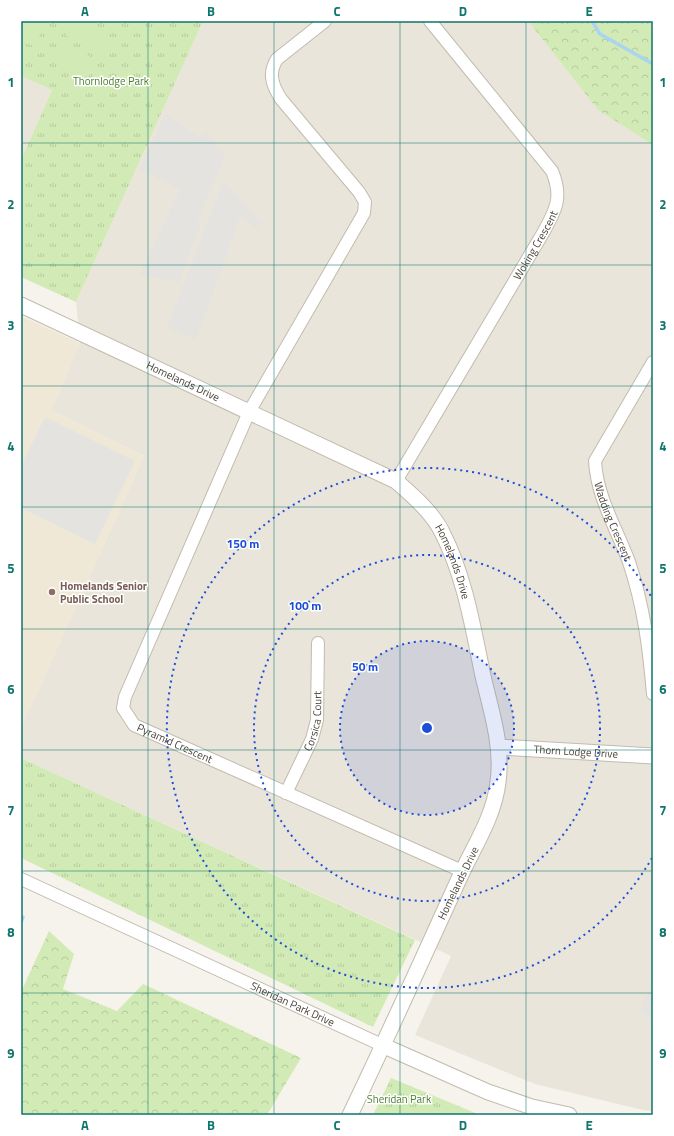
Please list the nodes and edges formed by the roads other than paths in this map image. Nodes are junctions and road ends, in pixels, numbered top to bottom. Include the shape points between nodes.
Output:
1 (325, 21) edge
2 (430, 21) edge
3 (21, 305) edge
4 (653, 362) edge
5 (249, 412) junction
6 (396, 481) junction
7 (649, 612) edge
8 (318, 643) dead end
9 (653, 694) edge
10 (499, 747) junction
11 (653, 756) edge
12 (286, 793) junction
13 (462, 871) junction
14 (21, 879) edge
15 (384, 1046) junction
16 (350, 1115) edge
17 (568, 1115) edge

1 - 5 street via 277,59 272,67 272,85 360,192 365,202 364,213
2 - 6 street, Woking Crescent via 552,171 558,198 556,211
3 - 5 street, Homelands Drive
4 - 7 street, Wadding Crescent via 595,461 600,494
5 - 6 street, Homelands Drive
5 - 12 street, Pyramid Crescent via 124,697 124,708 134,725
6 - 10 street, Homelands Drive via 424,506 442,531 457,565
7 - 9 street, Wadding Crescent
8 - 12 street, Corsica Court via 317,720 312,739
10 - 11 street, Thorn Lodge Drive
10 - 13 street, Homelands Drive via 498,783 487,824
12 - 13 street, Pyramid Crescent
13 - 15 street, Homelands Drive
14 - 15 street, Sheridan Park Drive
15 - 16 street, Homelands Drive
15 - 17 street, Sheridan Park Drive via 488,1092 532,1107

